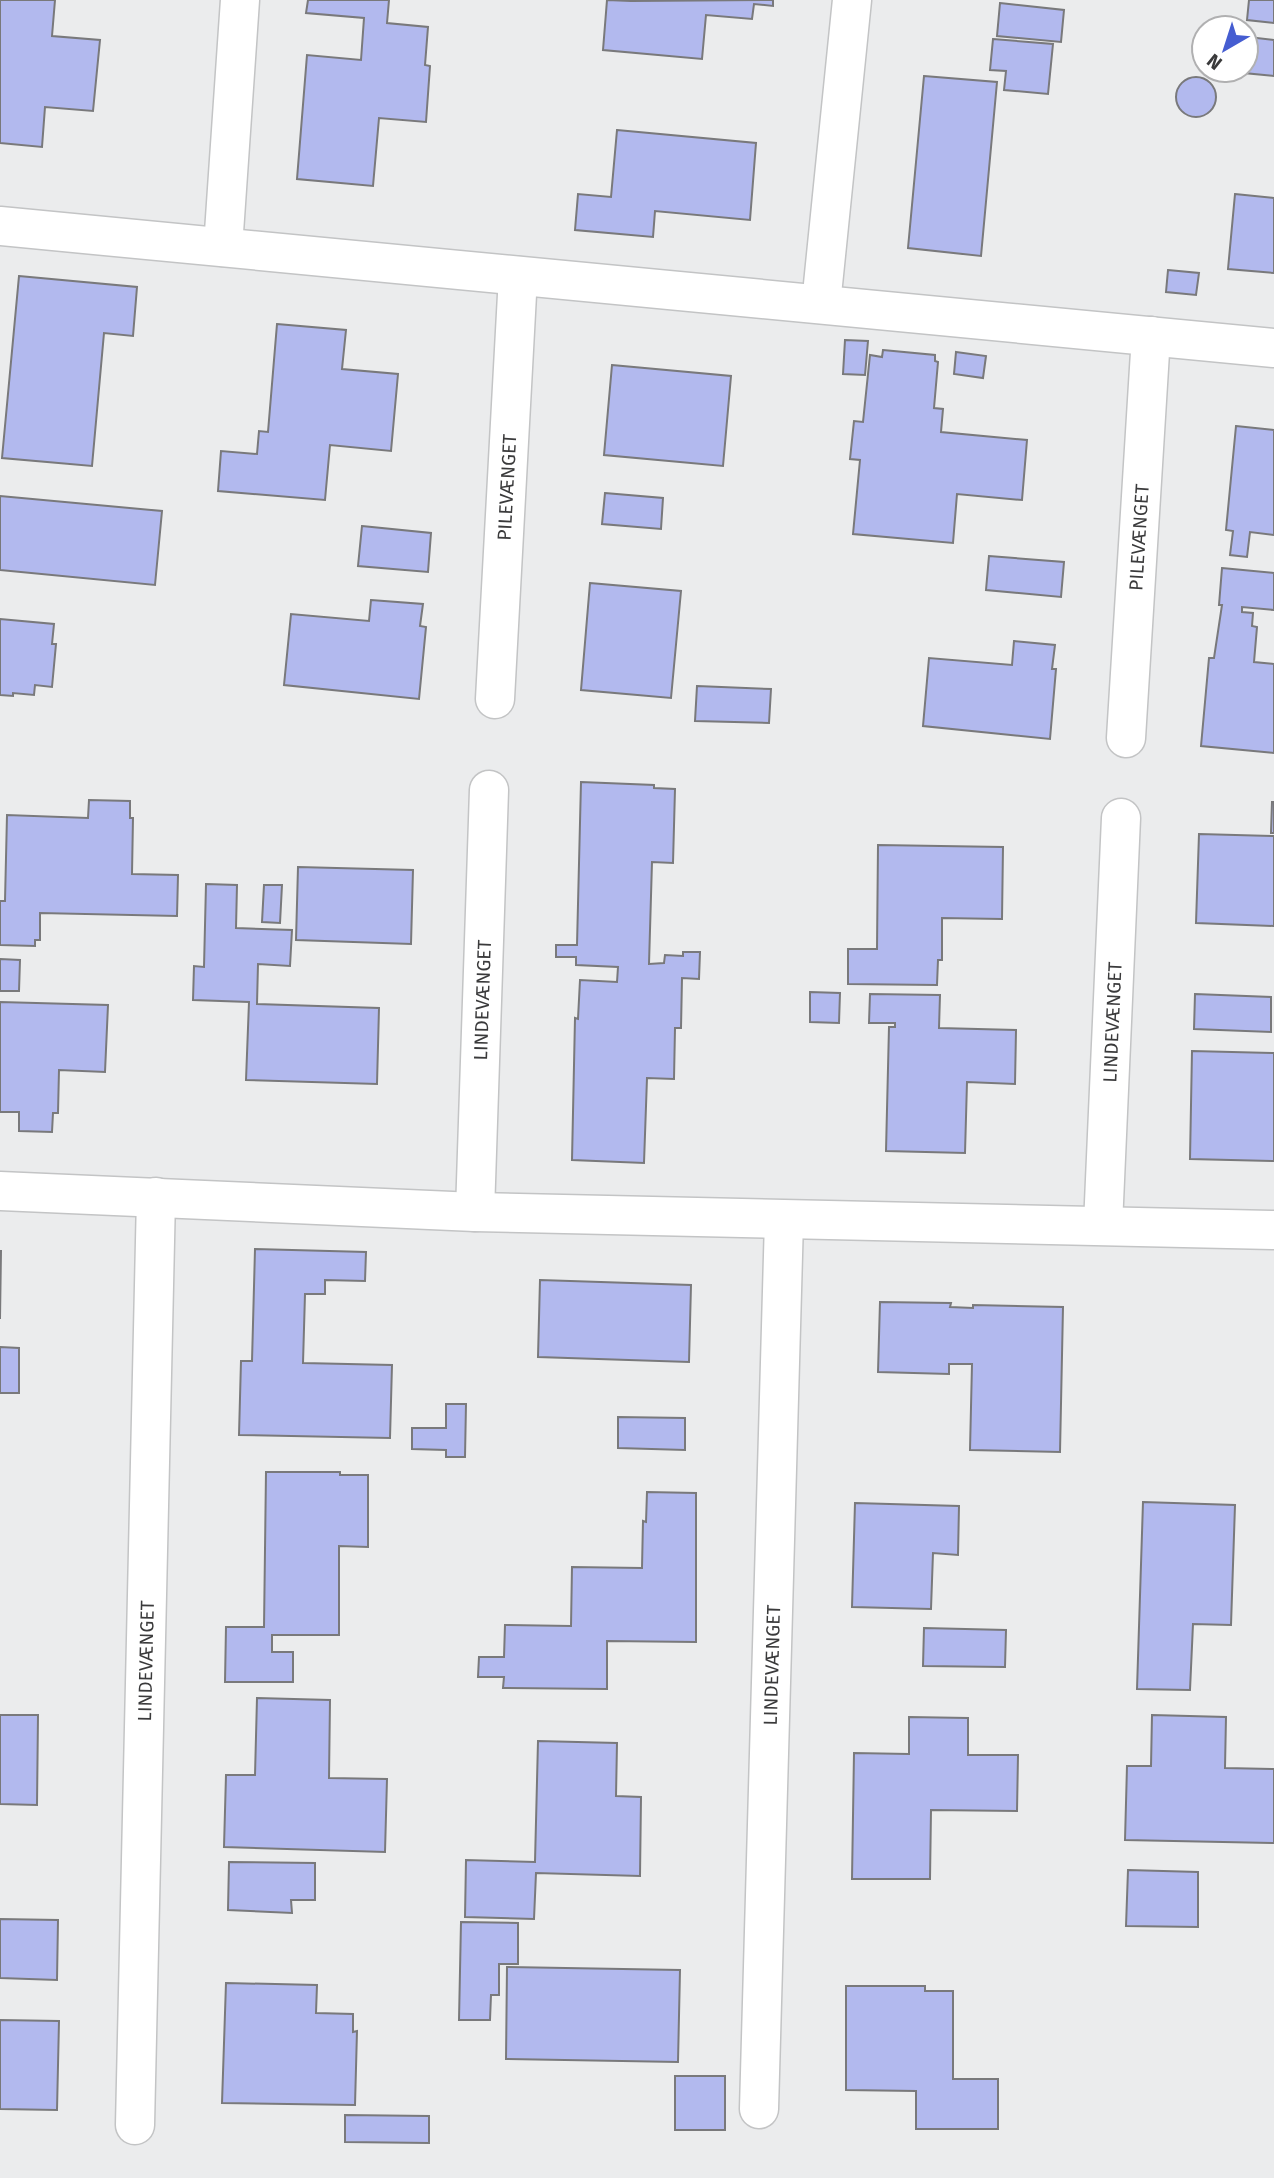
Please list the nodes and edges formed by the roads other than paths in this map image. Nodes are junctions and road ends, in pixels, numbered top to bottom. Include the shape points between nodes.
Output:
1 (240, 0) edge
2 (852, 0) edge
3 (0, 226) edge
4 (223, 247) junction
5 (518, 276) junction
6 (821, 304) junction
7 (1151, 336) junction
8 (1274, 348) edge
9 (495, 699) dead end
10 (1126, 738) dead end
11 (489, 790) dead end
12 (1121, 818) dead end
13 (0, 1191) edge
14 (156, 1197) junction
15 (475, 1212) junction
16 (784, 1220) junction
17 (1103, 1225) junction
18 (1274, 1230) edge
19 (759, 2109) dead end
20 (135, 2125) dead end

1 - 4 street
2 - 6 street
3 - 4 street
4 - 5 street
5 - 6 street
5 - 9 street, PILEVÆNGET
6 - 7 street
7 - 8 street
7 - 10 street, PILEVÆNGET
11 - 15 street, LINDEVÆNGET
12 - 17 street, LINDEVÆNGET
13 - 14 street
14 - 15 street
14 - 20 street, LINDEVÆNGET
15 - 16 street
16 - 17 street
16 - 19 street, LINDEVÆNGET
17 - 18 street

